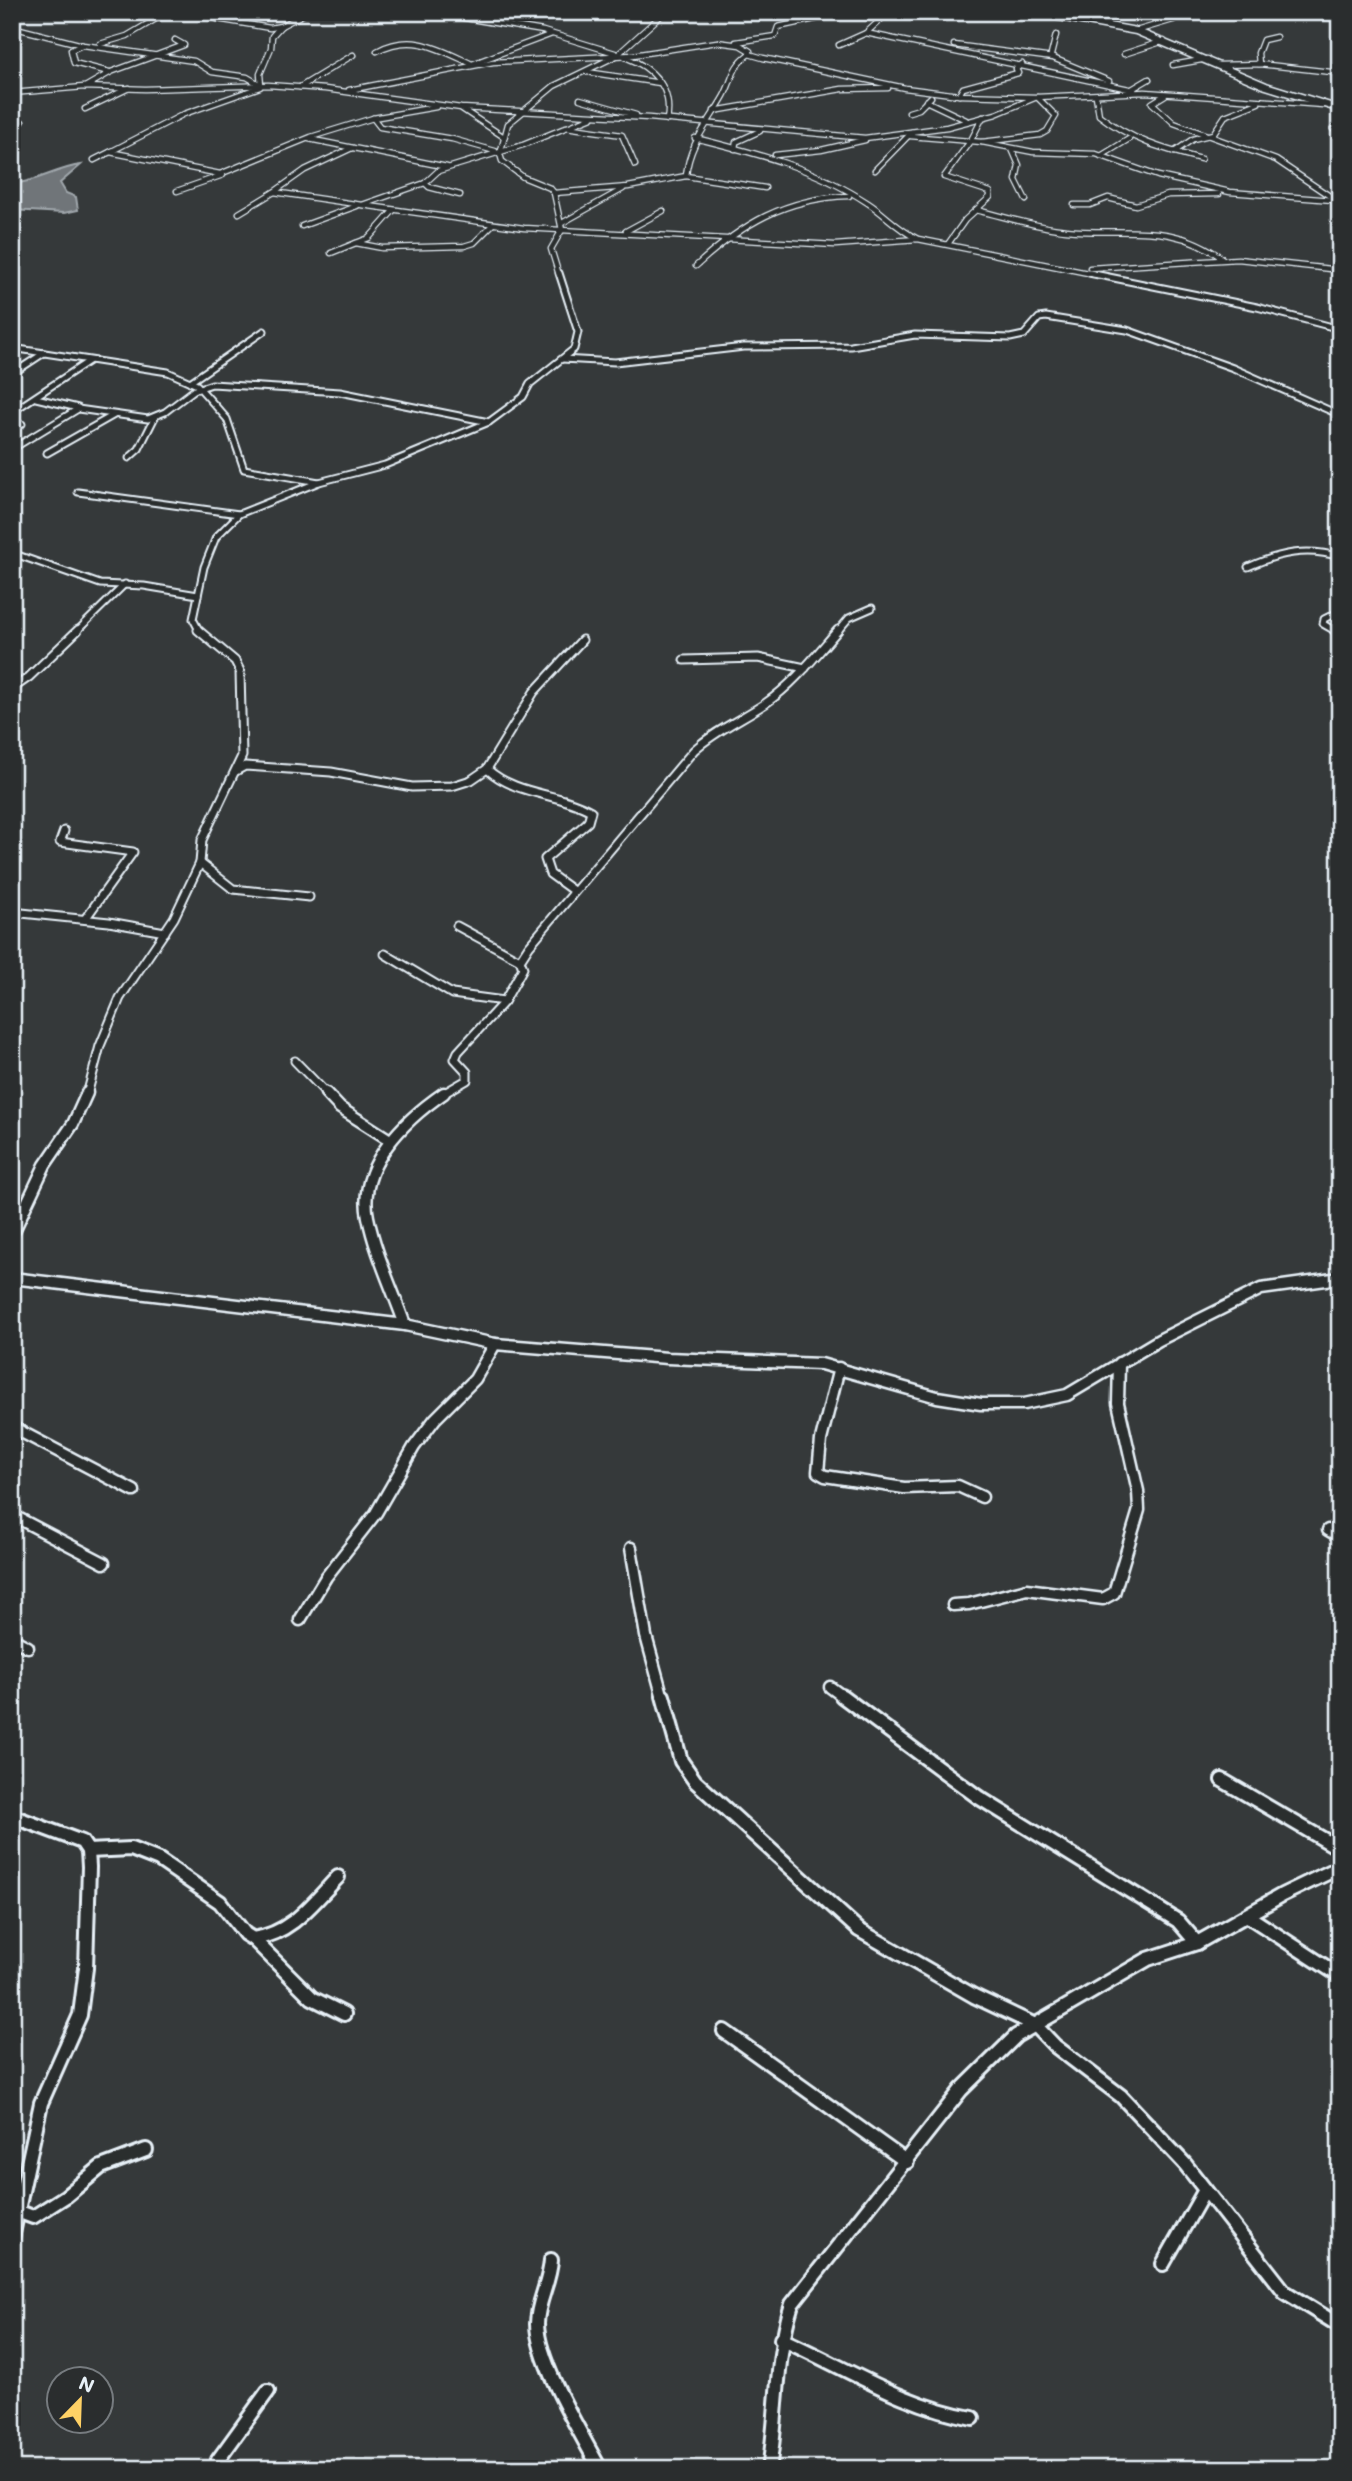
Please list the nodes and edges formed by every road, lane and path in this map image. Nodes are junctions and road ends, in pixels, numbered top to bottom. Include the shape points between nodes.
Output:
1 (162, 12) edge
2 (308, 12) edge
3 (429, 12) edge
4 (665, 12) edge
5 (848, 12) edge
6 (889, 12) edge
7 (1032, 12) edge
8 (1185, 12) edge
9 (217, 19) dead end
10 (281, 26) junction
11 (12, 27) edge
12 (1136, 31) junction
13 (866, 33) junction
14 (554, 34) junction
15 (1056, 36) dead end
16 (1276, 37) dead end
17 (175, 40) dead end
18 (914, 41) junction
19 (1164, 41) junction
20 (724, 43) junction
21 (83, 45) junction
22 (95, 46) junction
23 (839, 46) dead end
24 (377, 51) dead end
25 (353, 54) dead end
26 (749, 54) junction
27 (1124, 54) dead end
28 (616, 55) junction
29 (1051, 55) junction
30 (152, 57) junction
31 (1207, 59) junction
32 (472, 64) junction
33 (1021, 64) junction
34 (1259, 64) junction
35 (1172, 65) dead end
36 (1219, 65) junction
37 (111, 72) junction
38 (587, 72) junction
39 (1340, 73) edge
40 (1149, 79) dead end
41 (660, 83) junction
42 (261, 85) junction
43 (268, 85) junction
44 (1118, 86) junction
45 (84, 87) junction
46 (300, 87) junction
47 (129, 88) junction
48 (905, 88) junction
49 (1132, 89) junction
50 (339, 91) junction
51 (1145, 92) junction
52 (938, 93) junction
53 (1166, 94) junction
54 (12, 95) edge
55 (959, 95) junction
56 (1096, 96) junction
57 (1037, 97) junction
58 (580, 99) dead end
59 (926, 101) junction
60 (1266, 101) junction
61 (1323, 105) junction
62 (441, 106) junction
63 (461, 108) junction
64 (85, 109) dead end
65 (1340, 109) edge
66 (522, 111) junction
67 (714, 111) junction
68 (909, 112) dead end
69 (592, 117) junction
70 (642, 117) junction
71 (983, 117) junction
72 (373, 118) junction
73 (669, 120) junction
74 (12, 121) edge
75 (966, 121) junction
76 (22, 122) dead end
77 (1340, 122) edge
78 (704, 124) junction
79 (565, 127) junction
80 (686, 129) dead end
81 (1333, 129) dead end
82 (761, 130) junction
83 (910, 134) junction
84 (1210, 135) junction
85 (695, 136) junction
86 (504, 137) junction
87 (875, 137) junction
88 (308, 138) junction
89 (1129, 139) junction
90 (971, 141) junction
91 (982, 142) junction
92 (720, 146) junction
93 (691, 147) junction
94 (352, 148) junction
95 (735, 149) junction
96 (1012, 149) junction
97 (499, 151) junction
98 (110, 152) junction
99 (1174, 152) junction
100 (770, 156) junction
101 (1101, 156) junction
102 (1201, 159) dead end
103 (94, 160) dead end
104 (635, 165) dead end
105 (449, 167) junction
106 (875, 170) dead end
107 (228, 172) junction
108 (686, 176) junction
109 (425, 183) junction
110 (628, 187) junction
111 (765, 188) dead end
112 (177, 191) dead end
113 (274, 192) junction
114 (554, 193) junction
115 (1238, 194) junction
116 (460, 195) dead end
117 (846, 195) junction
118 (1026, 201) dead end
119 (1333, 201) junction
120 (1340, 203) edge
121 (362, 205) junction
122 (1074, 205) dead end
123 (976, 210) junction
124 (393, 211) junction
125 (663, 211) dead end
126 (239, 213) dead end
127 (492, 225) junction
128 (302, 226) dead end
129 (562, 227) junction
130 (624, 232) junction
131 (730, 238) junction
132 (918, 239) junction
133 (356, 243) junction
134 (948, 244) junction
135 (331, 253) dead end
136 (1223, 259) junction
137 (696, 266) dead end
138 (1074, 269) junction
139 (1340, 270) edge
140 (1340, 329) edge
141 (264, 331) dead end
142 (12, 348) edge
143 (44, 353) junction
144 (562, 359) junction
145 (89, 361) junction
146 (14, 372) edge
147 (193, 384) junction
148 (36, 398) junction
149 (83, 409) junction
150 (12, 412) edge
151 (114, 415) junction
152 (1340, 415) edge
153 (155, 417) junction
154 (489, 422) junction
155 (22, 424) dead end
156 (12, 430) edge
157 (13, 447) edge
158 (47, 453) dead end
159 (129, 458) dead end
160 (319, 482) junction
161 (78, 492) dead end
162 (239, 514) junction
163 (12, 554) edge
164 (1340, 557) edge
165 (1248, 567) dead end
166 (125, 584) junction
167 (198, 595) junction
168 (872, 608) dead end
169 (1340, 611) edge
170 (1340, 633) edge
171 (582, 640) dead end
172 (684, 660) dead end
173 (805, 668) junction
174 (12, 689) edge
175 (487, 769) junction
176 (236, 771) junction
177 (64, 831) dead end
178 (200, 863) junction
179 (572, 890) junction
180 (309, 897) dead end
181 (12, 912) edge
182 (85, 919) junction
183 (457, 926) dead end
184 (165, 932) junction
185 (385, 954) dead end
186 (520, 960) junction
187 (504, 1001) junction
188 (295, 1062) dead end
189 (390, 1140) junction
190 (12, 1235) edge
191 (12, 1278) edge
192 (1340, 1278) edge
193 (405, 1325) junction
194 (495, 1344) junction
195 (1119, 1363) junction
196 (839, 1368) junction
197 (12, 1427) edge
198 (134, 1491) dead end
199 (982, 1497) dead end
200 (12, 1515) edge
201 (1328, 1530) dead end
202 (1340, 1536) edge
203 (631, 1548) dead end
204 (104, 1563) dead end
205 (953, 1605) dead end
206 (300, 1620) dead end
207 (12, 1639) edge
208 (28, 1647) dead end
209 (830, 1687) dead end
210 (1222, 1780) dead end
211 (12, 1816) edge
212 (1340, 1849) edge
213 (88, 1851) junction
214 (1340, 1867) edge
215 (338, 1877) dead end
216 (1248, 1916) junction
217 (253, 1938) junction
218 (1197, 1943) junction
219 (1340, 1976) edge
220 (344, 2014) dead end
221 (1035, 2025) junction
222 (724, 2031) dead end
223 (146, 2150) dead end
224 (906, 2162) junction
225 (1205, 2190) junction
226 (18, 2211) junction
227 (12, 2238) edge
228 (551, 2260) dead end
229 (1163, 2264) dead end
230 (1340, 2326) edge
231 (782, 2339) junction
232 (268, 2391) dead end
233 (973, 2418) dead end
234 (216, 2469) edge
235 (600, 2469) edge
236 (769, 2469) edge

1 - 22 street via 144,28
2 - 10 street
3 - 14 street
4 - 28 street
5 - 20 street via 778,27 775,36 768,38
6 - 13 street
7 - 12 street
8 - 12 street
9 - 10 street
10 - 42 street via 272,36
11 - 21 street
12 - 19 street
13 - 18 street
13 - 23 street
14 - 28 street
14 - 32 street
15 - 29 street
16 - 34 street via 1263,40
17 - 30 street via 184,45
18 - 29 street
18 - 33 street
19 - 27 street
19 - 31 street
20 - 26 street via 743,46
20 - 28 street
21 - 22 street
21 - 37 street via 71,50 74,63
22 - 30 street
24 - 32 street via 409,38
25 - 46 street
26 - 48 street
26 - 67 street via 732,68 727,90
28 - 32 street
28 - 38 street
28 - 41 street via 638,63
29 - 44 street
30 - 37 street
30 - 42 street via 194,61 212,72 247,77
31 - 35 street
31 - 36 street
32 - 50 street
33 - 44 street
33 - 55 street via 1018,73 963,88
34 - 36 street
34 - 39 street
36 - 61 street
37 - 45 street
38 - 41 street
38 - 66 street via 554,86
40 - 49 street
41 - 73 street via 670,101
42 - 43 street
42 - 47 street
43 - 46 street
43 - 98 street via 184,114
44 - 49 street
45 - 47 street
45 - 54 street
46 - 50 street
47 - 64 street
48 - 52 street
48 - 67 street via 842,89
49 - 51 street
50 - 62 street
51 - 53 street
51 - 56 street
52 - 55 street
52 - 59 street
53 - 60 street
53 - 84 street via 1153,101 1156,109 1174,123
55 - 57 street
56 - 57 street
56 - 89 street via 1099,115
57 - 71 street
57 - 91 street via 1056,116 1045,134
58 - 70 street
59 - 68 street
59 - 75 street
60 - 61 street
60 - 84 street via 1225,116
61 - 65 street
62 - 63 street
62 - 72 street
63 - 66 street
63 - 86 street
66 - 69 street
66 - 86 street via 511,120
67 - 78 street
69 - 70 street
69 - 79 street
70 - 73 street
71 - 75 street
71 - 90 street
72 - 88 street
72 - 97 street via 380,127
73 - 78 street
73 - 80 street
74 - 76 street
75 - 83 street
77 - 81 street
78 - 82 street
78 - 85 street
79 - 97 street
79 - 104 street via 586,131 597,127 622,135
82 - 87 street
82 - 95 street via 736,142
83 - 87 street
83 - 90 street
83 - 106 street
84 - 99 street via 1193,139
84 - 119 street via 1276,160
85 - 92 street
85 - 93 street
86 - 97 street
87 - 100 street
88 - 94 street
88 - 107 street
89 - 99 street
89 - 101 street
90 - 91 street
90 - 123 street via 944,177 990,192
91 - 96 street
92 - 93 street
92 - 95 street
93 - 108 street
94 - 105 street
94 - 113 street via 297,174
95 - 100 street
96 - 101 street
96 - 118 street via 1020,165 1017,189
97 - 105 street
97 - 114 street via 509,169
98 - 103 street
98 - 107 street via 214,175
99 - 102 street
100 - 117 street
101 - 115 street via 1158,176
105 - 109 street
107 - 112 street
108 - 110 street
108 - 111 street
109 - 116 street
109 - 121 street
110 - 114 street
110 - 129 street
113 - 121 street
113 - 126 street
114 - 129 street
115 - 119 street
115 - 122 street via 1168,195 1136,205 1108,198
117 - 131 street via 815,197 772,213
117 - 132 street via 874,206 899,230
119 - 120 street
121 - 124 street
121 - 128 street
123 - 134 street
123 - 136 street via 1072,230 1151,230 1202,243
124 - 127 street
124 - 133 street via 369,238
125 - 130 street
127 - 129 street
127 - 133 street via 474,243 464,246 382,248
129 - 130 street
129 - 144 street via 552,255 578,339
130 - 131 street
131 - 132 street via 835,245
131 - 137 street
132 - 134 street
133 - 135 street
134 - 138 street
136 - 138 street
136 - 139 street
138 - 140 street
141 - 147 street
142 - 143 street
143 - 145 street
143 - 146 street
144 - 152 street via 615,362 744,347 851,346 915,335 1010,338 1024,335 1039,318 1046,317 1126,330 1233,368
144 - 154 street
145 - 147 street via 168,372
145 - 148 street
147 - 153 street
147 - 154 street via 340,392
147 - 160 street via 227,419 244,469
148 - 149 street
148 - 150 street
149 - 151 street
149 - 157 street via 73,410
151 - 153 street
151 - 158 street
153 - 159 street via 139,449
154 - 160 street via 385,465
155 - 156 street
160 - 162 street
161 - 162 street
162 - 167 street via 216,537
163 - 166 street via 78,579
164 - 165 street via 1316,551 1286,552
166 - 167 street
166 - 174 street
167 - 176 street via 195,627 235,661 240,671 242,745
168 - 173 street via 849,618
169 - 170 street via 1323,624
171 - 175 street via 534,692
172 - 173 street via 758,658
173 - 179 street via 753,713 694,750
175 - 176 street via 477,778 446,786 415,786 317,771 245,766
175 - 179 street via 509,787 563,797 591,811 588,822 545,859 546,870
176 - 178 street via 202,840
177 - 182 street via 60,842 133,852
178 - 180 street via 233,889
178 - 184 street
179 - 186 street
181 - 182 street
182 - 184 street
183 - 186 street
184 - 190 street via 120,998 87,1095 44,1165
185 - 187 street via 452,994
186 - 187 street via 521,976
187 - 189 street via 458,1052 455,1059 467,1072 467,1080 444,1092
188 - 189 street via 340,1108
189 - 193 street via 374,1164 367,1215
191 - 193 street
192 - 195 street via 1261,1289
193 - 194 street
194 - 196 street
194 - 206 street via 475,1379 414,1447 376,1513 326,1577
195 - 196 street via 1067,1395 1024,1404 981,1404 937,1396
195 - 205 street via 1118,1403 1139,1510 1114,1593 1103,1600 1019,1590 975,1604
196 - 199 street via 818,1472 904,1488 958,1486
197 - 198 street
200 - 204 street
201 - 202 street
203 - 221 street via 646,1636 681,1761 695,1781 859,1930
207 - 208 street
209 - 218 street via 978,1797 1178,1921
210 - 212 street
211 - 213 street via 74,1836
213 - 217 street via 131,1850 159,1860 220,1902
213 - 226 street via 89,1921 80,2015 41,2103
214 - 216 street
215 - 217 street via 290,1927 273,1936
216 - 218 street
216 - 219 street
217 - 220 street via 313,1998
218 - 221 street via 1148,1959
221 - 224 street via 1016,2036 961,2090
221 - 225 street via 1121,2096
222 - 224 street
223 - 226 street via 101,2167 33,2217
224 - 231 street via 792,2304
225 - 229 street
225 - 230 street via 1285,2292
226 - 227 street
228 - 235 street via 551,2278 536,2327 565,2403
231 - 233 street via 824,2356 879,2390 942,2415
231 - 236 street
232 - 234 street

